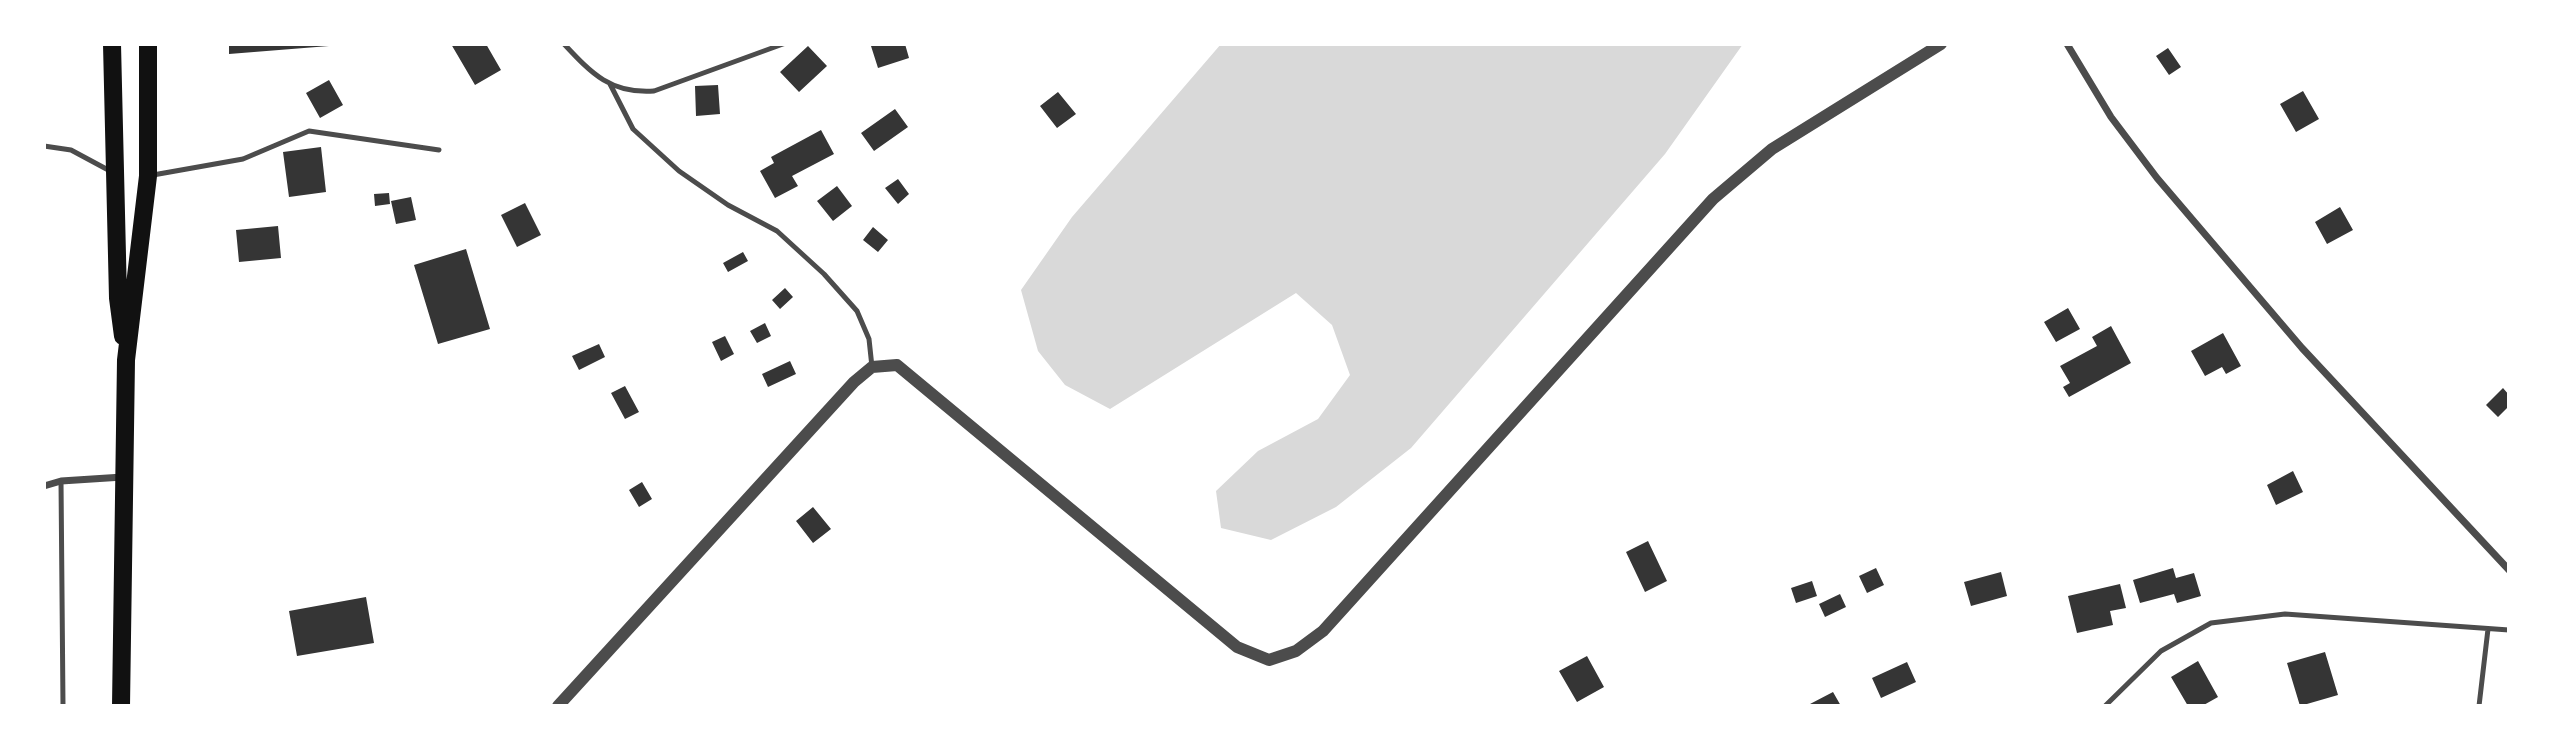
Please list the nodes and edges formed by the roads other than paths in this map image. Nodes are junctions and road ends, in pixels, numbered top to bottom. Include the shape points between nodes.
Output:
1 (112, 44) edge
2 (148, 44) edge
3 (564, 44) edge
4 (783, 44) edge
5 (1941, 44) edge
6 (2067, 44) edge
7 (610, 84) junction
8 (44, 146) edge
9 (439, 150) dead end
10 (115, 174) junction
11 (148, 176) junction
12 (126, 360) junction
13 (872, 367) junction
14 (125, 477) junction
15 (61, 481) junction
16 (44, 486) edge
17 (2509, 570) edge
18 (2488, 629) junction
19 (2509, 630) edge
20 (63, 706) edge
21 (121, 706) edge
22 (558, 706) edge
23 (2105, 706) edge
24 (2479, 706) edge

1 - 10 main road
2 - 11 main road
3 - 7 lane
4 - 7 lane via 654,91 632,93
5 - 13 street via 1772,149 1713,199 1323,631 1296,651 1269,660 1237,647 897,365
6 - 17 street via 2111,117 2157,178 2302,348
7 - 13 lane via 633,130 679,171 777,231 824,274 857,312 869,339
8 - 10 lane via 71,150
9 - 11 lane via 309,131 243,159
10 - 12 main road via 118,298
11 - 12 main road
12 - 14 main road
13 - 22 street
14 - 15 street
14 - 21 main road
15 - 16 street
15 - 20 lane
18 - 19 lane
18 - 23 lane via 2285,614 2211,623 2161,652
18 - 24 lane

